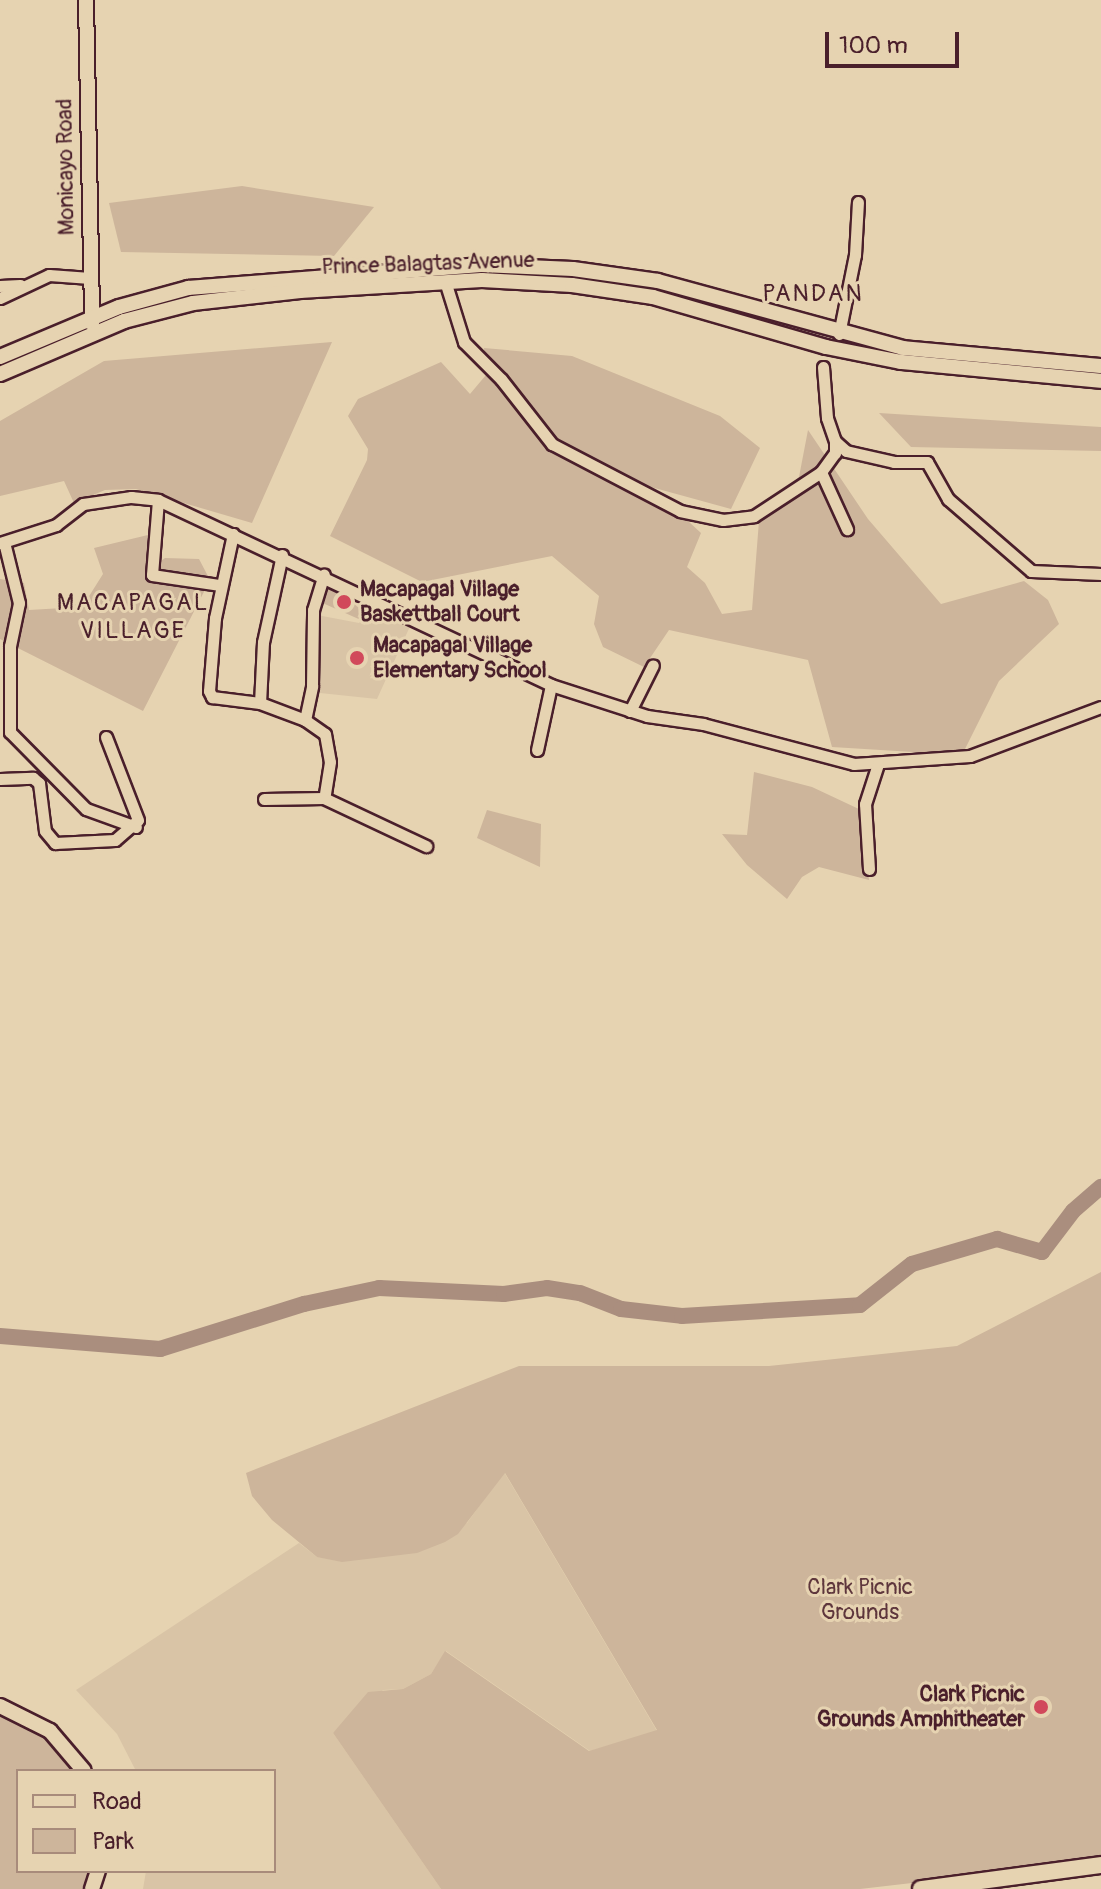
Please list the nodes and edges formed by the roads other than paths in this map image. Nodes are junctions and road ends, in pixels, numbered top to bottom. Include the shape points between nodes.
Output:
1 (86, 0) edge
2 (858, 202) dead end
3 (90, 278) junction
4 (445, 281) junction
5 (25, 285) junction
6 (0, 286) edge
7 (0, 298) edge
8 (92, 325) junction
9 (839, 334) junction
10 (0, 357) edge
11 (1101, 366) edge
12 (823, 367) dead end
13 (0, 374) edge
14 (1101, 381) edge
15 (835, 441) junction
16 (821, 472) junction
17 (158, 500) junction
18 (847, 529) dead end
19 (233, 534) junction
20 (2, 542) edge
21 (282, 555) junction
22 (1101, 574) edge
23 (324, 575) junction
24 (220, 585) junction
25 (653, 665) dead end
26 (551, 685) junction
27 (260, 703) junction
28 (1101, 707) edge
29 (630, 711) junction
30 (305, 720) junction
31 (106, 737) dead end
32 (537, 750) dead end
33 (878, 764) junction
34 (0, 779) edge
35 (324, 798) junction
36 (264, 799) dead end
37 (136, 827) junction
38 (426, 846) dead end
39 (869, 869) dead end
40 (0, 1706) edge
41 (82, 1769) edge
42 (1101, 1865) edge
43 (921, 1889) edge

1 - 3 main road, Monicayo Road
2 - 9 street via 855,255
3 - 5 street via 49,275
3 - 8 main road, Monicayo Road
4 - 8 main road, Prince Balagtas Avenue via 193,303
4 - 14 main road, Prince Balagtas Avenue via 533,281 608,290 698,308 857,355
4 - 16 street via 464,342 552,444 630,488 680,511 723,520 754,516
5 - 6 street
5 - 7 street
8 - 9 main road, Prince Balagtas Avenue via 149,298 231,282 444,266 534,266 658,281
8 - 10 main road, Prince Balagtas Avenue
8 - 13 main road, Prince Balagtas Avenue
9 - 11 main road, Prince Balagtas Avenue via 931,351
12 - 15 street
15 - 16 street via 835,453
15 - 22 street via 869,457 927,462 948,499 1031,571
16 - 18 street
17 - 19 street
17 - 20 street via 131,497 83,504 56,525
17 - 24 street via 152,575
19 - 21 street
19 - 24 street
20 - 37 street via 19,603 10,646 10,732 86,809
21 - 23 street
21 - 27 street via 263,642
23 - 26 street
23 - 30 street via 313,610 314,661
24 - 27 street via 210,695
25 - 29 street
26 - 29 street
26 - 32 street
27 - 30 street
28 - 33 street via 985,752
29 - 33 street via 703,724 800,753
30 - 35 street via 325,734 329,745
31 - 37 street via 138,820
33 - 39 street via 865,804
34 - 37 street via 33,778 39,783 45,831 55,843 102,843
35 - 36 street
35 - 38 street
40 - 41 main road via 50,1731
42 - 43 main road

